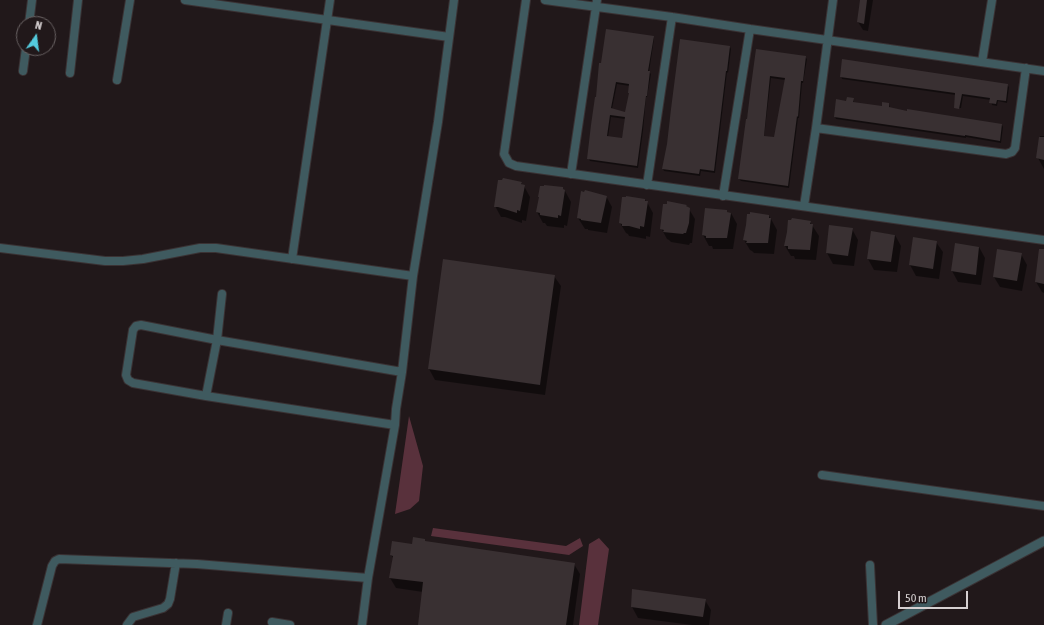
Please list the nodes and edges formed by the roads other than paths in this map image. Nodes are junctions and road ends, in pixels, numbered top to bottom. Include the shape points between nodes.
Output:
1 (32, 0) edge
2 (78, 0) edge
3 (130, 0) edge
4 (185, 0) edge
5 (330, 0) edge
6 (454, 0) edge
7 (526, 0) edge
8 (545, 0) edge
9 (832, 0) edge
10 (992, 0) edge
11 (596, 3) edge
12 (30, 16) edge
13 (672, 17) junction
14 (327, 20) junction
15 (750, 29) junction
16 (448, 37) junction
17 (827, 40) junction
18 (25, 56) edge
19 (982, 62) junction
20 (1026, 68) junction
21 (23, 71) dead end
22 (1044, 71) edge
23 (70, 73) dead end
24 (117, 80) dead end
25 (816, 128) junction
26 (571, 174) junction
27 (647, 185) junction
28 (723, 196) junction
29 (804, 206) junction
30 (1044, 240) edge
31 (0, 248) edge
32 (292, 259) junction
33 (413, 276) junction
34 (222, 294) dead end
35 (216, 340) junction
36 (402, 372) junction
37 (206, 396) junction
38 (395, 425) junction
39 (822, 475) dead end
40 (1044, 506) edge
41 (1044, 541) edge
42 (176, 563) junction
43 (870, 565) dead end
44 (368, 578) junction
45 (228, 613) dead end
46 (272, 622) dead end
47 (37, 625) edge
48 (127, 625) edge
49 (226, 625) edge
50 (290, 625) edge
51 (362, 625) edge
52 (873, 625) edge
53 (886, 625) edge

1 - 12 street
2 - 23 street
3 - 24 street
4 - 14 street
5 - 14 street
6 - 16 street
7 - 26 street via 504,154 509,163 516,166
8 - 11 street
9 - 17 street
10 - 19 street
11 - 13 street
11 - 26 street
13 - 15 street
13 - 27 street
14 - 16 street
14 - 32 street
15 - 17 street
15 - 28 street
16 - 33 street via 438,122
17 - 19 street
17 - 25 street
18 - 21 street
19 - 20 street
20 - 22 street
20 - 25 street via 1015,148 1006,154
25 - 29 street
26 - 27 street
27 - 28 street
28 - 29 street
29 - 30 street
31 - 32 street via 105,261 143,259 200,248
32 - 33 street
33 - 36 street
34 - 35 street
35 - 36 street
35 - 37 street
35 - 37 street via 141,325 133,330 126,375 128,380
36 - 38 street
37 - 38 street
38 - 44 street
39 - 40 street
41 - 53 street
42 - 44 street
42 - 47 street via 59,559 52,566
42 - 48 street via 168,604 133,618
43 - 52 street
44 - 51 street
45 - 49 street
46 - 50 street

